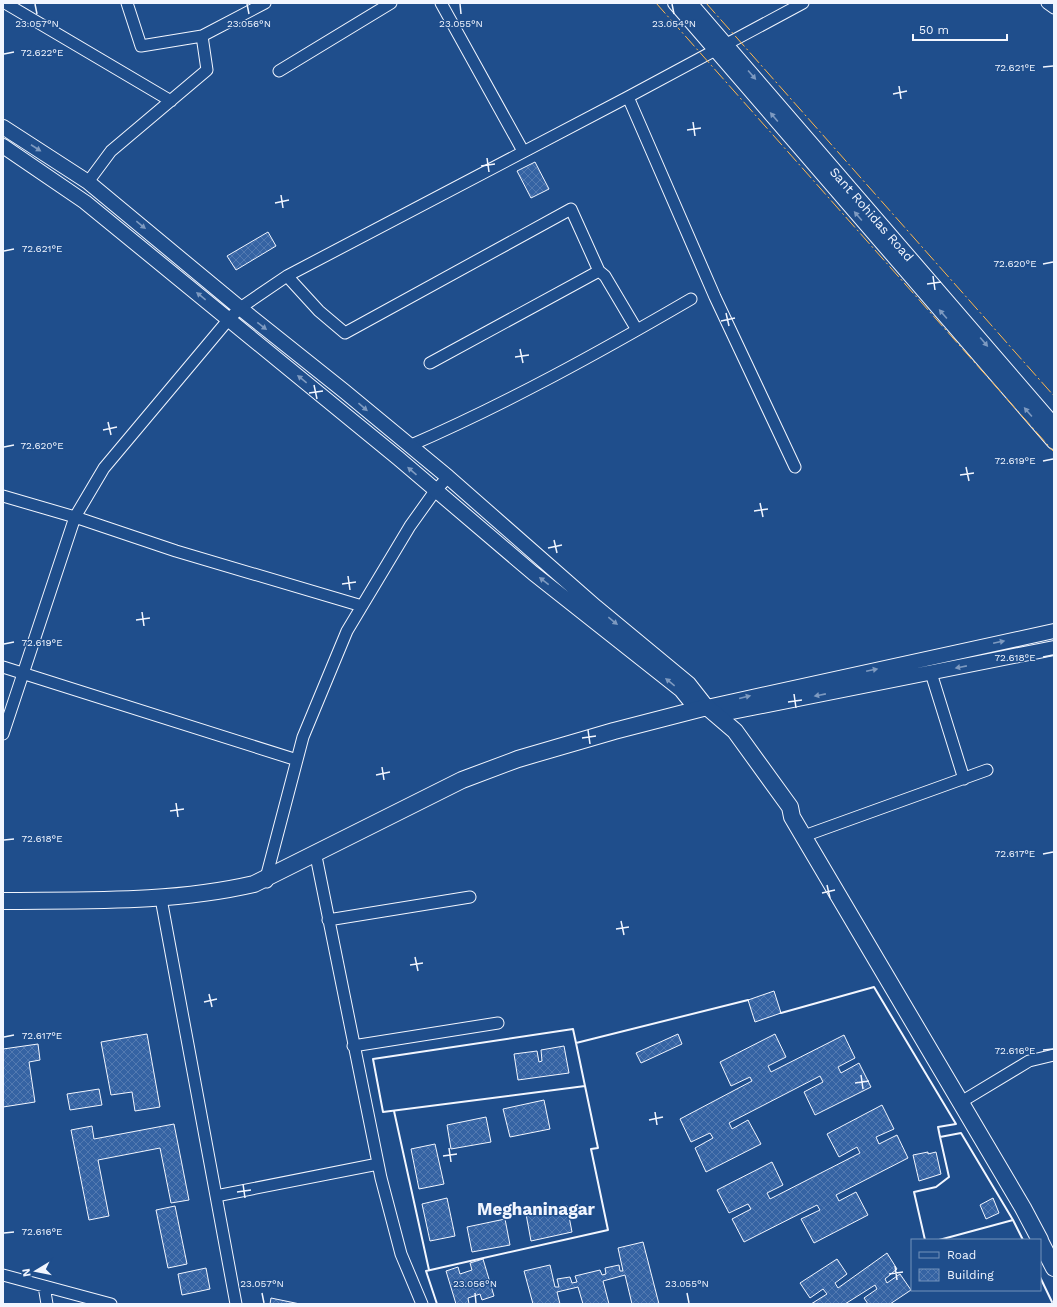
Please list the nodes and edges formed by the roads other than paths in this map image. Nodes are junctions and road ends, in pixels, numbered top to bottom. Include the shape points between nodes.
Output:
1 (5, 3) edge
2 (127, 3) edge
3 (265, 3) edge
4 (391, 3) edge
5 (441, 3) edge
6 (675, 3) edge
7 (690, 3) edge
8 (803, 3) edge
9 (1047, 3) edge
10 (1054, 8) edge
11 (202, 36) junction
12 (720, 46) junction
13 (279, 71) dead end
14 (628, 97) junction
15 (171, 100) junction
16 (3, 127) edge
17 (3, 146) edge
18 (523, 151) junction
19 (88, 182) junction
20 (599, 271) junction
21 (287, 276) junction
22 (691, 298) dead end
23 (240, 308) junction
24 (229, 319) junction
25 (637, 330) junction
26 (430, 363) dead end
27 (1054, 425) edge
28 (1054, 442) edge
29 (409, 446) junction
30 (795, 467) dead end
31 (448, 478) junction
32 (435, 491) junction
33 (3, 496) edge
34 (75, 517) junction
35 (579, 600) junction
36 (362, 606) junction
37 (1054, 631) edge
38 (1054, 648) edge
39 (3, 667) edge
40 (23, 673) junction
41 (931, 673) junction
42 (707, 712) junction
43 (3, 734) edge
44 (297, 760) junction
45 (987, 770) dead end
46 (964, 779) junction
47 (804, 836) junction
48 (317, 861) junction
49 (266, 882) junction
50 (470, 897) dead end
51 (3, 901) edge
52 (162, 904) junction
53 (3, 907) edge
54 (328, 920) junction
55 (498, 1023) dead end
56 (354, 1046) junction
57 (1054, 1055) edge
58 (961, 1102) junction
59 (378, 1164) junction
60 (216, 1196) junction
61 (1039, 1239) edge
62 (1041, 1242) edge
63 (1054, 1268) edge
64 (3, 1275) edge
65 (44, 1286) junction
66 (47, 1304) edge
67 (110, 1304) edge
68 (236, 1304) edge
69 (422, 1304) edge

1 - 15 street
2 - 11 street via 141,46
3 - 11 street
4 - 13 street
5 - 18 street
6 - 12 street
7 - 12 street, Sant Rohidas Road
8 - 12 street
9 - 10 street
11 - 15 street via 207,70
12 - 14 street
12 -> 27 street, Sant Rohidas Road
28 -> 12 street via 856,215
14 - 18 street
14 - 30 street via 715,297
15 - 19 street via 112,151
16 -> 19 street
24 -> 17 street via 86,202
18 - 21 street
19 -> 23 street
20 - 21 street via 571,209 345,333 319,311
20 - 25 street via 605,276
20 - 26 street
21 - 23 street
22 - 25 street
23 - 24 street
23 -> 29 street
32 -> 24 street
24 - 34 street via 104,468
25 - 29 street via 465,422
29 - 31 street
31 - 32 street
31 - 35 street
35 -> 32 street via 533,572
32 - 36 street via 410,526
33 - 34 street
34 - 36 street via 176,551
34 - 40 street
35 - 42 street via 689,684
36 - 44 street via 347,631 303,737
42 -> 37 street
38 -> 41 street
39 - 40 street
40 - 43 street
40 - 44 street
41 -> 42 street
41 - 46 street
42 - 47 main road via 735,731 790,808 792,817
42 - 48 main road via 520,766 464,786
42 - 49 main road via 614,731 518,759 462,780
44 - 49 street
45 - 46 street
46 - 47 street
47 - 58 main road
48 - 49 main road
48 - 54 street
49 - 51 main road via 217,893 178,897
49 - 52 main road via 256,890 218,899
50 - 54 street
52 - 53 main road
52 - 60 street
54 - 56 street
55 - 56 street
56 - 59 street
57 - 58 street via 1029,1061
58 - 61 main road
59 - 60 street
59 - 69 street via 401,1254
60 - 68 street
62 - 63 main road
64 - 65 street
65 - 66 street
65 - 67 street

